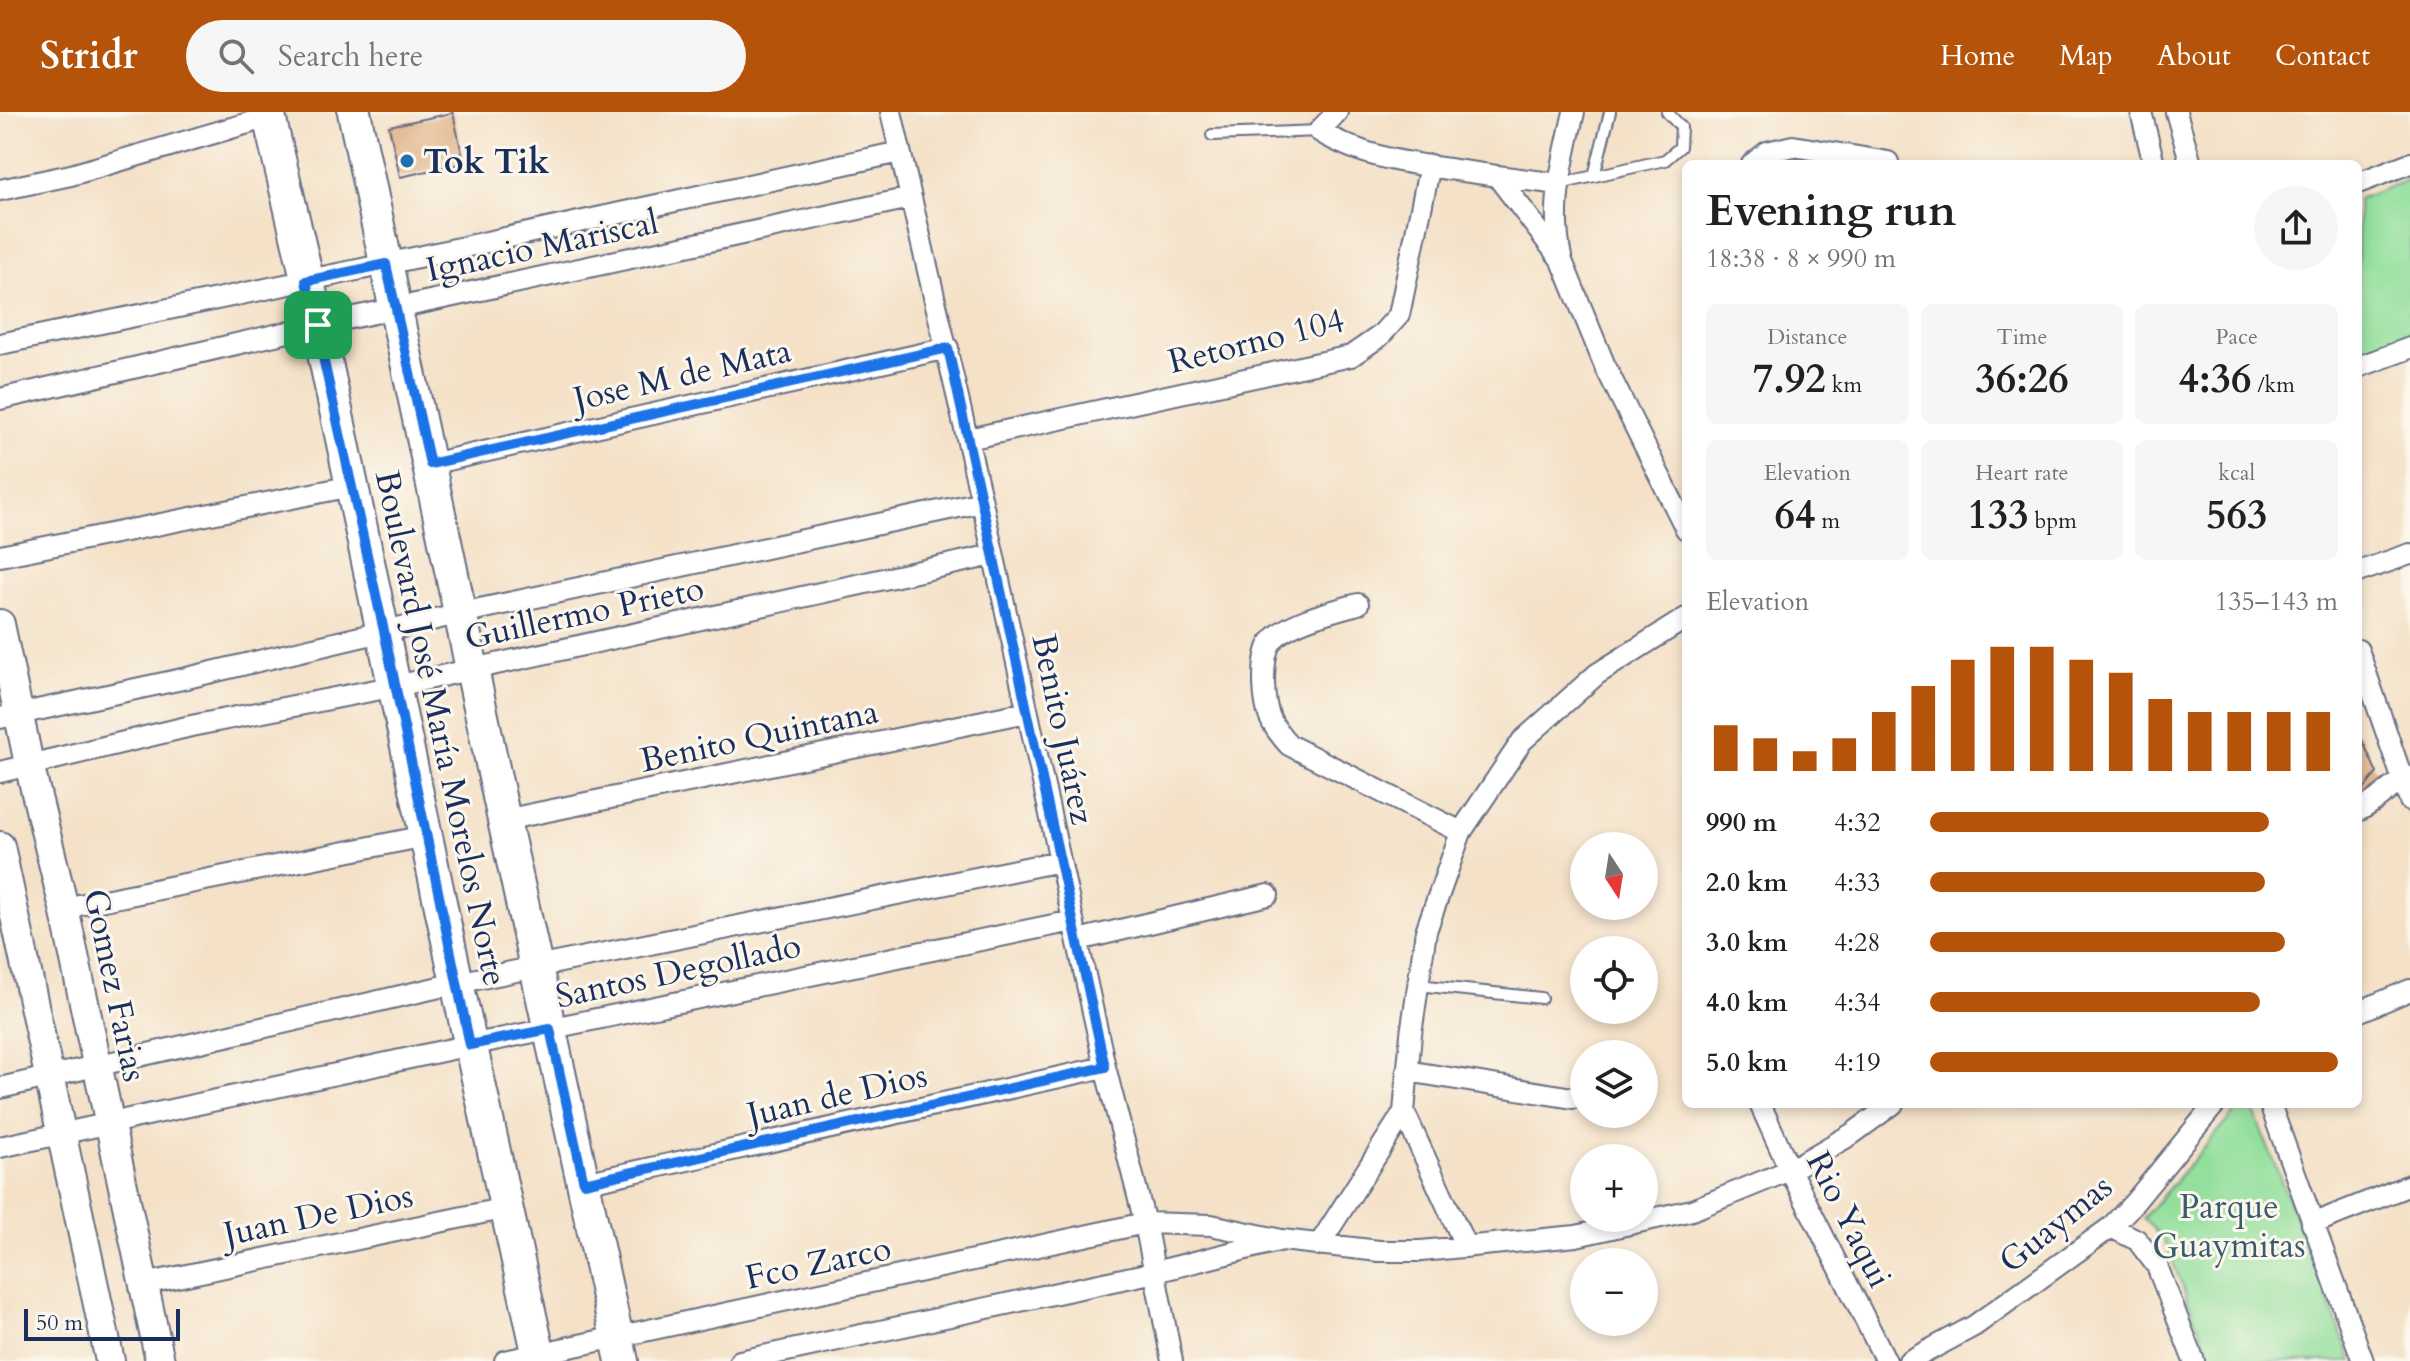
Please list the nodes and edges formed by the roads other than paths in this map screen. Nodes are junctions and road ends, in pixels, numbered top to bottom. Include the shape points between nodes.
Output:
1 (355, 112) edge
2 (891, 112) edge
3 (1337, 112) edge
4 (1574, 112) edge
5 (1610, 112) edge
6 (1667, 112) edge
7 (2141, 112) edge
8 (2176, 112) edge
9 (268, 115) edge
10 (1319, 131) junction
11 (1212, 135) dead end
12 (900, 152) junction
13 (1757, 160) edge
14 (1876, 160) edge
15 (2153, 160) edge
16 (2190, 160) edge
17 (2410, 163) edge
18 (1430, 165) junction
19 (1497, 176) junction
20 (1594, 176) junction
21 (2362, 181) edge
22 (1559, 184) junction
23 (0, 190) edge
24 (910, 198) junction
25 (1562, 261) junction
26 (386, 264) junction
27 (306, 281) junction
28 (397, 309) junction
29 (318, 325) junction
30 (0, 344) edge
31 (948, 348) junction
32 (2410, 348) edge
33 (2362, 366) edge
34 (0, 399) edge
35 (968, 439) junction
36 (430, 464) junction
37 (352, 486) junction
38 (982, 502) junction
39 (1682, 521) edge
40 (2410, 554) edge
41 (993, 555) junction
42 (0, 556) edge
43 (2362, 571) edge
44 (1358, 604) dead end
45 (461, 613) junction
46 (1682, 621) edge
47 (0, 624) edge
48 (384, 631) junction
49 (2362, 661) edge
50 (473, 668) junction
51 (396, 686) junction
52 (1027, 712) junction
53 (9, 716) edge
54 (29, 764) junction
55 (0, 772) edge
56 (2406, 778) edge
57 (2410, 801) edge
58 (2362, 809) edge
59 (504, 820) junction
60 (1461, 832) junction
61 (426, 836) junction
62 (0, 846) edge
63 (1060, 861) junction
64 (1268, 895) dead end
65 (64, 908) junction
66 (1075, 931) junction
67 (536, 966) junction
68 (457, 983) junction
69 (1418, 985) junction
70 (2410, 990) edge
71 (1541, 998) dead end
72 (2362, 1010) edge
73 (550, 1029) junction
74 (470, 1045) junction
75 (98, 1065) junction
76 (1105, 1067) junction
77 (1407, 1071) junction
78 (49, 1077) junction
79 (0, 1088) edge
80 (1570, 1098) edge
81 (1762, 1108) edge
82 (1888, 1108) edge
83 (2212, 1108) edge
84 (2271, 1108) edge
85 (1404, 1112) junction
86 (109, 1124) junction
87 (61, 1134) junction
88 (0, 1147) edge
89 (1790, 1170) junction
90 (584, 1183) junction
91 (2410, 1185) edge
92 (506, 1208) junction
93 (1145, 1223) junction
94 (2312, 1224) junction
95 (2111, 1227) junction
96 (1282, 1240) junction
97 (1319, 1245) junction
98 (1466, 1247) junction
99 (1155, 1272) junction
100 (144, 1284) junction
101 (620, 1350) edge
102 (540, 1357) edge
103 (110, 1361) edge
104 (160, 1361) edge
105 (505, 1361) edge
106 (740, 1361) edge
107 (1172, 1361) edge
108 (1886, 1361) edge
109 (1909, 1361) edge
110 (2194, 1361) edge
111 (2363, 1361) edge

1 - 26 main road, Boulevard José María Morelos Norte
2 - 12 street, Benito Juárez
3 - 10 street
4 - 22 street
5 - 20 lane
6 - 20 lane via 1681,127 1680,147 1665,160
7 - 15 street
8 - 16 street
9 - 23 street via 71,175
9 - 27 main road, Boulevard José María Morelos Norte
10 - 11 lane
10 - 18 street via 1341,145
12 - 24 street, Benito Juárez
12 - 26 street, Ignacio Mariscal
13 - 14 street via 1793,146
17 - 21 street
18 - 19 street
18 - 35 street, Retorno 104 via 1399,315 1351,356
19 - 22 street
19 - 25 street
20 - 22 lane
22 - 25 street via 1555,231
24 - 28 street, Ignacio Mariscal
24 - 31 street, Benito Juárez
25 - 39 street via 1605,366
26 - 27 street, Ignacio Mariscal
26 - 28 main road, Boulevard José María Morelos Norte
27 - 29 main road, Boulevard José María Morelos Norte
27 - 30 street, Ignacio Mariscal
28 - 29 street, Ignacio Mariscal
28 - 36 main road, Boulevard José María Morelos Norte
29 - 34 street, Ignacio Mariscal
29 - 37 main road, Boulevard José María Morelos Norte
31 - 35 street, Benito Juárez
31 - 36 street, Jose M de Mata
32 - 33 street
35 - 38 street, Benito Juárez
36 - 45 main road, Boulevard José María Morelos Norte
37 - 42 street
37 - 48 main road, Boulevard José María Morelos Norte
38 - 41 street, Benito Juárez
38 - 45 street, Guillermo Prieto
40 - 43 street
41 - 50 street, Guillermo Prieto
41 - 52 street, Benito Juárez
44 - 60 street via 1304,619 1272,640 1264,667 1272,727 1289,745
45 - 48 street, Guillermo Prieto
45 - 50 main road, Boulevard José María Morelos Norte
46 - 60 street via 1597,674 1522,741
47 - 53 street, Gomez Farias
48 - 51 main road, Boulevard José María Morelos Norte
48 - 53 street, Guillermo Prieto
49 - 56 street
50 - 51 street, Guillermo Prieto
50 - 59 main road, Boulevard José María Morelos Norte
51 - 54 street, Guillermo Prieto
51 - 61 main road, Boulevard José María Morelos Norte
52 - 59 street, Benito Quintana
52 - 63 street, Benito Juárez
53 - 54 street, Gomez Farias
54 - 55 street, Guillermo Prieto
54 - 65 street, Gomez Farias
56 - 57 street
56 - 58 street
59 - 67 main road, Boulevard José María Morelos Norte
60 - 69 street via 1426,931
61 - 65 street
61 - 68 main road, Boulevard José María Morelos Norte
62 - 78 street
63 - 66 street, Benito Juárez
63 - 67 street, Santos Degollado
64 - 66 street, Santos Degollado
65 - 75 street, Gomez Farias
66 - 73 street, Santos Degollado
66 - 76 street, Benito Juárez
67 - 68 street, Santos Degollado
67 - 73 main road, Boulevard José María Morelos Norte
68 - 74 main road, Boulevard José María Morelos Norte
68 - 75 street, Santos Degollado
69 - 71 lane
69 - 77 street
70 - 72 street
73 - 74 street, Santos Degollado
73 - 90 main road, Boulevard José María Morelos Norte
74 - 86 street, Santos Degollado
74 - 92 main road, Boulevard José María Morelos Norte
75 - 78 street, Santos Degollado
75 - 86 street, Gomez Farias
76 - 90 street, Juan de Dios
76 - 93 street, Benito Juárez
77 - 80 street
77 - 85 street
78 - 79 street, Santos Degollado
78 - 87 street
81 - 89 street, Rio Yaqui
82 - 89 street, Fco Zarco
83 - 95 street, Guaymas
84 - 94 street
85 - 97 street
85 - 98 street
86 - 87 street, Santos Degollado
86 - 100 street, Gomez Farias
87 - 88 street, Santos Degollado
87 - 103 street
89 - 98 street, Fco Zarco via 1692,1210 1576,1236
89 - 108 street, Rio Yaqui
90 - 101 main road, Boulevard José María Morelos Norte
91 - 94 street
92 - 100 street, Juan De Dios
92 - 102 main road, Boulevard José María Morelos Norte
93 - 96 street, Fco Zarco via 1211,1225
93 - 99 street, Benito Juárez
93 - 101 street, Fco Zarco
94 - 111 street
95 - 109 street, Guaymas via 1974,1326
95 - 110 street via 2137,1240 2157,1266
96 - 97 street, Fco Zarco
96 - 99 street
97 - 98 street, Fco Zarco via 1379,1251
99 - 106 street
99 - 107 street, Benito Juárez
100 - 104 street, Gomez Farias
101 - 102 street, Fco Zarco
102 - 105 street, Fco Zarco

